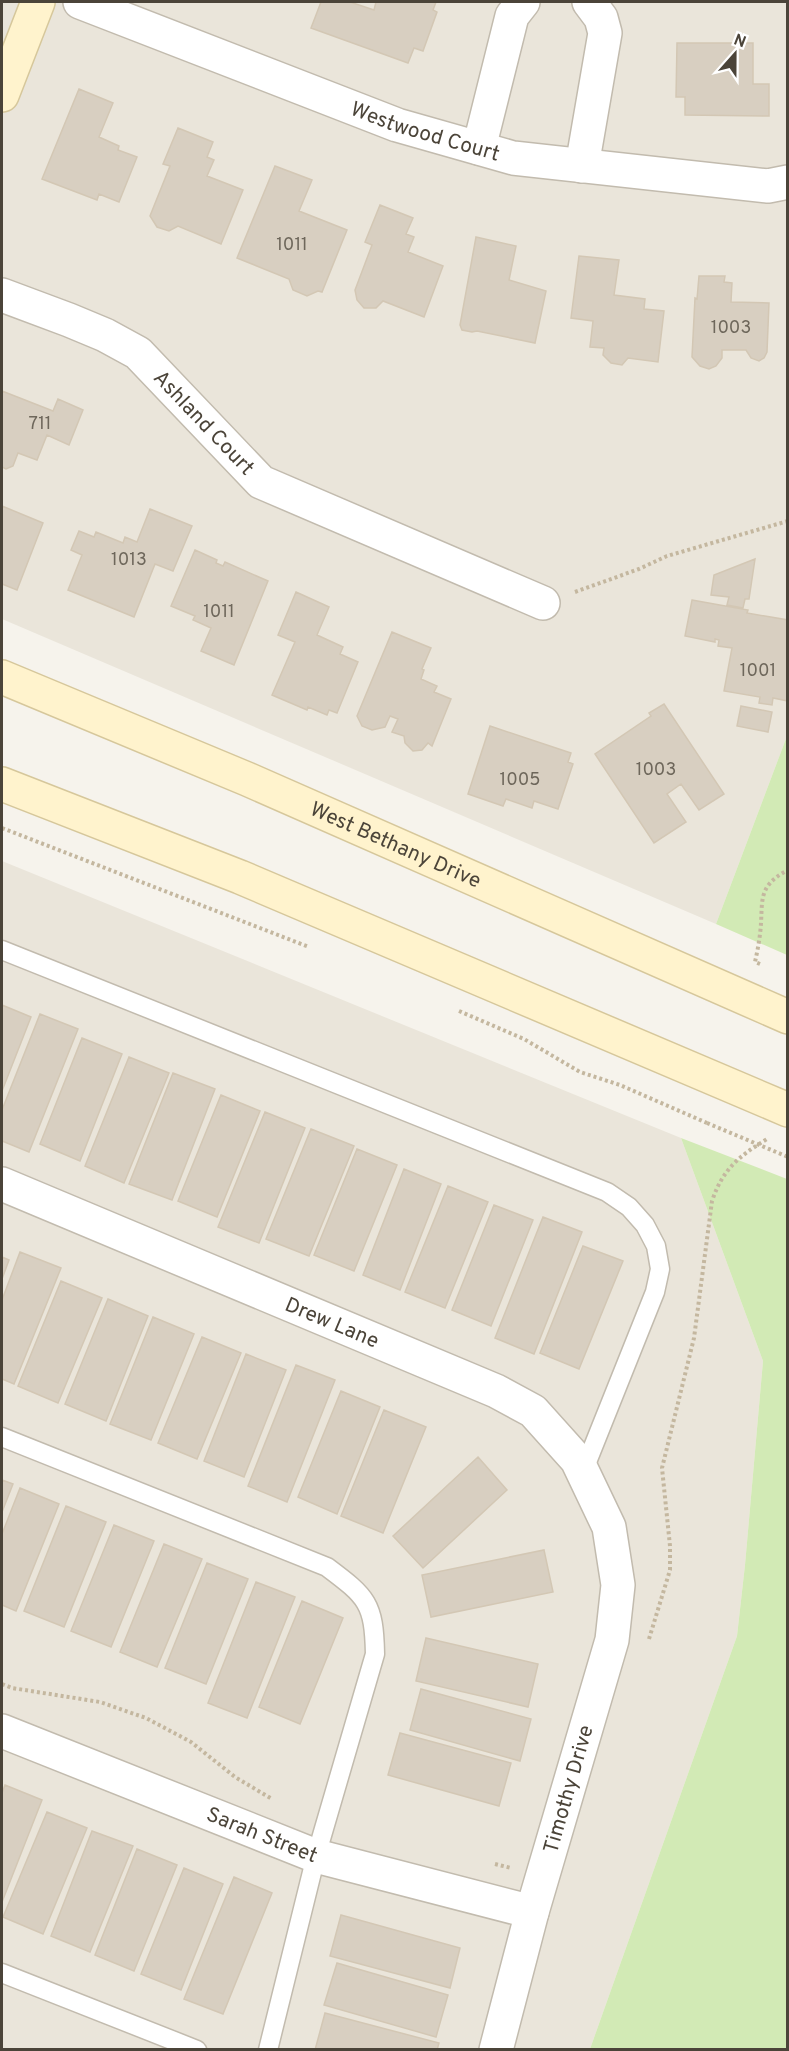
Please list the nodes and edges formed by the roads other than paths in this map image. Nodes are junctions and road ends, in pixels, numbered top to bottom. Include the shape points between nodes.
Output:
1 (38, 2) edge
2 (80, 2) edge
3 (523, 2) edge
4 (589, 2) edge
5 (2, 95) edge
6 (478, 148) junction
7 (582, 166) junction
8 (788, 182) edge
9 (2, 295) edge
10 (543, 603) road end
11 (2, 677) edge
12 (2, 784) edge
13 (2, 950) edge
14 (788, 1017) edge
15 (788, 1110) edge
16 (2, 1184) edge
17 (2, 1437) edge
18 (583, 1472) junction
19 (609, 1527) joint
20 (2, 1731) edge
21 (316, 1856) junction
22 (532, 1912) junction
23 (2, 1973) edge
24 (197, 2049) edge
25 (268, 2049) edge
26 (496, 2049) edge

1 - 5 main road
2 - 6 street, Westwood Court via 397,125
3 - 6 street via 512,16
4 - 7 street via 601,18 605,33
6 - 7 street, Westwood Court via 513,158
7 - 8 street, Westwood Court via 768,186
9 - 10 street, Ashland Court via 78,324 138,353 261,482
11 - 14 main road, West Bethany Drive via 247,779
12 - 15 main road via 240,877
13 - 18 lane via 607,1192 629,1207 656,1246 660,1269 655,1292
16 - 18 street, Drew Lane via 496,1391 533,1411
17 - 21 lane via 327,1567 368,1603 375,1628 375,1654
18 - 19 street, Drew Lane
19 - 22 street, Timothy Drive via 618,1585 612,1640
20 - 21 street, Sarah Street
21 - 22 street, Sarah Street
21 - 25 lane
22 - 26 street, Timothy Drive
23 - 24 lane

